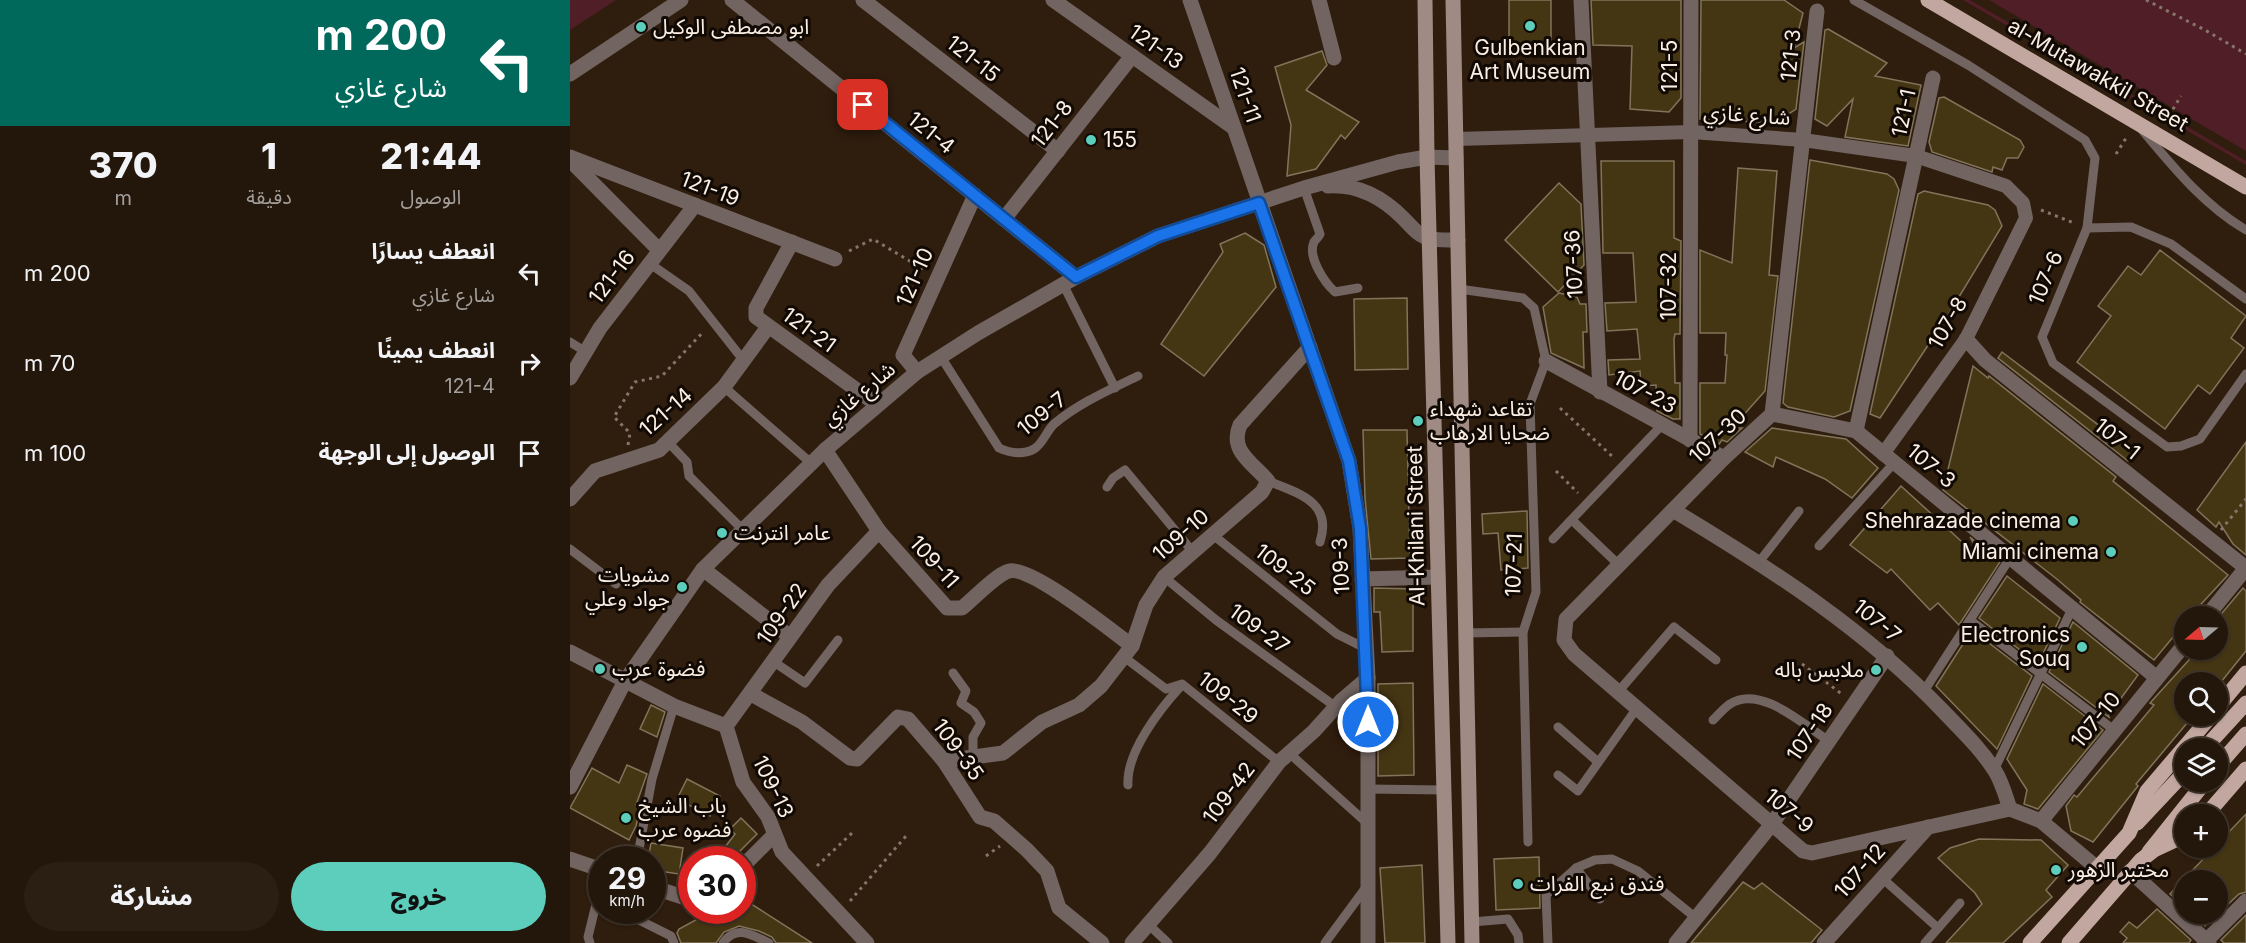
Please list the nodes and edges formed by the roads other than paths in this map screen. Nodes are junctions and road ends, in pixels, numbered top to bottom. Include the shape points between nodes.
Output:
1 (681, 0) edge
2 (732, 0) edge
3 (863, 0) edge
4 (1053, 0) edge
5 (1190, 0) edge
6 (1319, 0) edge
7 (1425, 0) edge
8 (1453, 0) edge
9 (1581, 0) edge
10 (1691, 0) edge
11 (1854, 0) edge
12 (1928, 0) edge
13 (1817, 11) dead end
14 (1132, 56) junction
15 (1334, 58) dead end
16 (570, 74) edge
17 (1933, 78) dead end
18 (2135, 122) junction
19 (1234, 128) junction
20 (1691, 132) junction
21 (1589, 135) junction
22 (1456, 139) junction
23 (1803, 140) junction
24 (1058, 151) junction
25 (1916, 156) junction
26 (1427, 157) junction
27 (1456, 158) junction
28 (570, 159) edge
29 (2246, 187) edge
30 (1304, 188) junction
31 (975, 195) junction
32 (1259, 203) junction
33 (2023, 203) joint
34 (695, 206) junction
35 (1004, 219) junction
36 (2087, 228) junction
37 (2246, 230) edge
38 (1430, 238) junction
39 (1458, 240) junction
40 (792, 242) junction
41 (659, 250) junction
42 (835, 259) road end
43 (649, 263) junction
44 (1070, 280) junction
45 (1358, 288) dead end
46 (1459, 289) junction
47 (2246, 299) edge
48 (768, 327) junction
49 (1966, 339) junction
50 (570, 342) edge
51 (1310, 347) junction
52 (586, 352) junction
53 (941, 357) junction
54 (1546, 361) junction
55 (744, 362) junction
56 (917, 372) junction
57 (2246, 374) edge
58 (1138, 376) dead end
59 (570, 378) edge
60 (724, 387) junction
61 (1115, 387) junction
62 (1600, 392) junction
63 (876, 404) junction
64 (1772, 414) junction
65 (1662, 425) junction
66 (1856, 431) junction
67 (1690, 440) junction
68 (668, 442) junction
69 (825, 450) junction
70 (1724, 458) junction
71 (1889, 458) junction
72 (811, 463) junction
73 (1268, 481) junction
74 (1107, 487) dead end
75 (570, 499) edge
76 (1673, 510) junction
77 (1799, 512) dead end
78 (1572, 520) junction
79 (742, 529) junction
80 (879, 531) junction
81 (1213, 535) junction
82 (1553, 540) dead end
83 (1320, 542) dead end
84 (1819, 546) dead end
85 (570, 549) edge
86 (1193, 552) junction
87 (2010, 558) junction
88 (1759, 562) junction
89 (1619, 565) junction
90 (2246, 568) edge
91 (703, 569) junction
92 (1164, 577) junction
93 (1438, 577) junction
94 (1362, 579) junction
95 (616, 584) dead end
96 (2215, 606) edge
97 (2072, 609) junction
98 (1970, 620) junction
99 (1522, 632) junction
100 (1466, 633) junction
101 (789, 636) junction
102 (838, 640) dead end
103 (1564, 640) joint
104 (1367, 649) junction
105 (1128, 651) junction
106 (570, 652) edge
107 (1887, 656) junction
108 (2174, 657) edge
109 (1716, 660) dead end
110 (774, 662) junction
111 (952, 673) dead end
112 (2246, 673) edge
113 (2040, 674) junction
114 (1368, 678) junction
115 (2157, 678) junction
116 (625, 681) junction
117 (1182, 684) junction
118 (1924, 691) junction
119 (1618, 692) junction
120 (751, 694) junction
121 (2228, 695) edge
122 (2246, 703) edge
123 (674, 706) junction
124 (1336, 707) junction
125 (1637, 708) junction
126 (1713, 720) dead end
127 (726, 726) junction
128 (2202, 726) edge
129 (1558, 727) dead end
130 (2114, 730) junction
131 (2246, 734) edge
132 (2214, 738) edge
133 (1829, 741) junction
134 (2228, 754) edge
135 (973, 757) junction
136 (1284, 758) junction
137 (944, 761) junction
138 (1598, 762) junction
139 (2246, 769) edge
140 (1994, 770) junction
141 (1558, 775) dead end
142 (2174, 783) edge
143 (1128, 785) dead end
144 (570, 787) edge
145 (1368, 789) junction
146 (1444, 789) junction
147 (2197, 792) edge
148 (2216, 804) edge
149 (2010, 809) junction
150 (2041, 821) junction
151 (1368, 824) junction
152 (1773, 824) junction
153 (2133, 826) junction
154 (1928, 827) junction
155 (773, 836) junction
156 (1528, 842) dead end
157 (2174, 842) edge
158 (640, 846) edge
159 (756, 853) edge
160 (2147, 854) junction
161 (570, 859) edge
162 (588, 865) edge
163 (1575, 868) junction
164 (2097, 868) junction
165 (2130, 872) junction
166 (1882, 878) junction
167 (1368, 884) junction
168 (1600, 899) dead end
169 (2246, 901) edge
170 (1960, 903) dead end
171 (1696, 918) junction
172 (1472, 922) junction
173 (592, 924) edge
174 (647, 924) edge
175 (1148, 924) junction
176 (1938, 928) junction
177 (2206, 942) edge
178 (590, 943) edge
179 (674, 943) edge
180 (723, 943) edge
181 (769, 943) edge
182 (867, 943) edge
183 (1102, 943) edge
184 (1132, 943) edge
185 (1168, 943) edge
186 (1325, 943) edge
187 (1368, 943) edge
188 (1448, 943) edge
189 (1472, 943) edge
190 (1519, 943) edge
191 (1548, 943) edge
192 (1676, 943) edge
193 (1824, 943) edge
194 (1925, 943) edge
195 (2030, 943) edge
196 (2070, 943) edge

1 - 16 street
2 - 31 street, 121-4
3 - 24 street, 121-15
4 - 14 street, 121-13
5 - 19 street, 121-11
6 - 15 street
7 - 26 main road, Al-Khilani Street
8 - 22 main road
9 - 21 street, 107-36
10 - 20 street, 121-5
11 - 36 lane, 107-6 via 1968,65 2085,140 2095,158
12 - 18 main road, al-Mutawakkil Street
13 - 23 street, 121-3
14 - 19 street, 121-13
14 - 24 street, 121-8
17 - 25 street, 121-1
18 - 29 main road, al-Mutawakkil Street
18 - 37 lane via 2192,188 2224,217
19 - 32 street, 121-11
20 - 21 street, شارع غازي
20 - 23 street, شارع غازي
20 - 67 street, 107-32
21 - 22 street, شارع غازي
21 - 62 street, 107-36
22 - 27 main road
23 - 25 street, شارع غازي
23 - 64 street, 107-30
24 - 35 street, 121-8
25 - 33 street, شارع غازي via 2006,186
25 - 66 street
26 - 27 street, شارع غازي
26 - 30 street, شارع غازي
26 - 38 main road, Al-Khilani Street
27 - 39 main road
28 - 34 street, 121-19
28 - 41 street
30 - 32 street, شارع غازي
30 - 38 street, شارع غازي via 1334,186 1367,192 1382,199 1414,230
30 - 45 lane via 1320,234 1313,251 1325,281 1335,292
31 - 35 street, 121-4
31 - 56 street, 121-10 via 903,356
32 - 44 street, شارع غازي via 1158,236
32 - 51 street, 109-3
33 - 49 street, 107-8 via 2026,218
34 - 40 street, 121-19
34 - 41 street, 121-16
35 - 44 street, 121-4
36 - 47 lane via 2131,226 2161,240
36 - 57 lane, 107-6 via 2042,337 2053,363 2167,447 2200,439
38 - 39 street, شارع غازي
38 - 93 main road, Al-Khilani Street
39 - 46 main road
40 - 42 street, 121-19
40 - 48 street, 121-21 via 756,308 756,317
41 - 43 street, 121-16
43 - 52 street, 121-16
43 - 55 lane via 689,291
44 - 53 street, شارع غازي
44 - 61 lane
46 - 54 lane via 1523,298 1534,308
46 - 100 main road
48 - 55 street, 121-14
48 - 63 street, 121-21
49 - 71 street, 107-8
49 - 90 street, 107-1 via 1985,360
50 - 52 lane
51 - 73 street via 1240,425 1235,436 1236,446
51 - 94 street, 109-3 via 1357,496
52 - 59 street, 121-16
53 - 56 street, شارع غازي
53 - 61 lane, 109-7 via 999,448 1008,452 1036,448 1053,425
54 - 62 street, 107-23
54 - 99 lane, 107-21 via 1530,404 1536,592
55 - 60 street, 121-14
56 - 63 street, شارع غازي
58 - 61 lane, 109-7
60 - 68 street, 121-14
60 - 72 lane
62 - 65 street, 107-23
63 - 69 street, شارع غازي
64 - 66 street, 107-3
64 - 70 street, 107-30
65 - 67 street, 107-23
65 - 78 lane
66 - 71 street, 107-3
67 - 70 street, 107-23
68 - 75 street, 121-14 via 659,450 595,471
68 - 79 lane via 687,462 689,476
69 - 72 street, شارع غازي
69 - 80 street, 109-11
70 - 76 street, 107-30
71 - 84 lane
71 - 87 street, 107-3
72 - 79 street, شارع غازي
73 - 81 street, 109-10 via 1262,492
73 - 83 lane via 1304,495 1320,511 1326,525
74 - 86 lane via 1125,470
76 - 88 street, 107-7
76 - 89 street, 107-30
77 - 88 lane
78 - 82 lane
78 - 89 lane
79 - 91 street, شارع غازي
80 - 101 street, 109-22 via 828,585
80 - 105 street, 109-11 via 947,608 962,608 1005,572 1019,569 1066,598
81 - 86 street, 109-10
81 - 104 lane, 109-25 via 1337,634
85 - 95 lane
86 - 92 street, 109-10
87 - 97 street, 107-3
87 - 98 lane
88 - 107 street, 107-7
89 - 103 street, 107-30 via 1566,619
90 - 96 street
91 - 101 street
91 - 116 street, شارع غازي
92 - 105 street, 109-10 via 1146,605
92 - 124 lane, 109-27
93 - 94 street
93 - 146 main road, Al-Khilani Street
94 - 104 street, 109-3
97 - 113 lane
97 - 115 street, 107-3
98 - 113 lane
98 - 118 lane
99 - 100 lane
99 - 156 lane, 107-21
100 - 172 main road
101 - 110 street, 109-22
102 - 110 lane via 805,683
103 - 119 street, 107-9 via 1574,654
104 - 114 street, 109-3
105 - 117 lane, 109-29 via 1166,689
105 - 135 street, 109-10 via 1101,686 1079,705 1042,722 1003,753
106 - 116 street
107 - 118 street, 107-7
107 - 133 street, 107-18
108 - 115 street, 107-10
109 - 119 lane via 1674,627
110 - 120 street, 109-22
111 - 135 lane via 966,691 961,703 981,723 973,737
112 - 121 main road
113 - 130 lane
113 - 140 lane
114 - 124 street, 109-42
114 - 145 street, 109-3
115 - 130 street, 107-10
116 - 123 street
116 - 144 street, شارع غازي
117 - 136 lane, 109-29
117 - 143 lane via 1146,731 1128,775
118 - 140 street, 107-7
119 - 125 street, 107-9
120 - 127 street, 109-22
120 - 137 street, 109-35 via 802,722 850,758 857,759 903,716
122 - 132 main road
123 - 127 street
123 - 158 lane via 652,779
124 - 136 street, 109-42
125 - 138 lane
125 - 152 street, 107-9
126 - 133 lane via 1731,703 1767,700
127 - 155 street, 109-13 via 743,782 768,816
128 - 153 main road via 2147,791
129 - 138 lane
130 - 150 street, 107-10
131 - 134 main road
133 - 152 street, 107-18
135 - 137 street, 109-10
136 - 151 lane, 109-29
136 - 175 street, 109-42
137 - 183 street, 109-35 via 981,817 994,821 1047,870 1059,908
138 - 141 lane via 1578,791
139 - 148 main road
140 - 149 street, 107-7
142 - 153 main road
145 - 146 lane
145 - 151 street, 109-3
146 - 188 main road, Al-Khilani Street
147 - 160 main road
149 - 150 street
149 - 154 street, 107-9
150 - 164 street
151 - 167 street, 109-3
152 - 154 street, 107-9 via 1803,851 1812,853
152 - 171 street, 107-18
153 - 164 main road
154 - 166 street, 107-12
155 - 159 street
155 - 182 street, 109-13 via 782,852
157 - 160 main road
160 - 165 main road
161 - 162 street
163 - 168 lane
163 - 171 lane via 1595,860 1612,859 1638,871
163 - 191 lane via 1546,895
164 - 195 main road
165 - 177 street
165 - 196 main road
166 - 176 lane
166 - 193 street, 107-12
167 - 186 lane
167 - 187 street, 109-3
169 - 177 street
170 - 176 lane
171 - 192 street, 107-18
172 - 189 main road
172 - 190 lane via 1508,920
173 - 178 lane
174 - 179 lane via 671,936
175 - 184 street, 109-42
175 - 185 lane
176 - 194 lane
180 - 181 lane via 736,932 746,932

